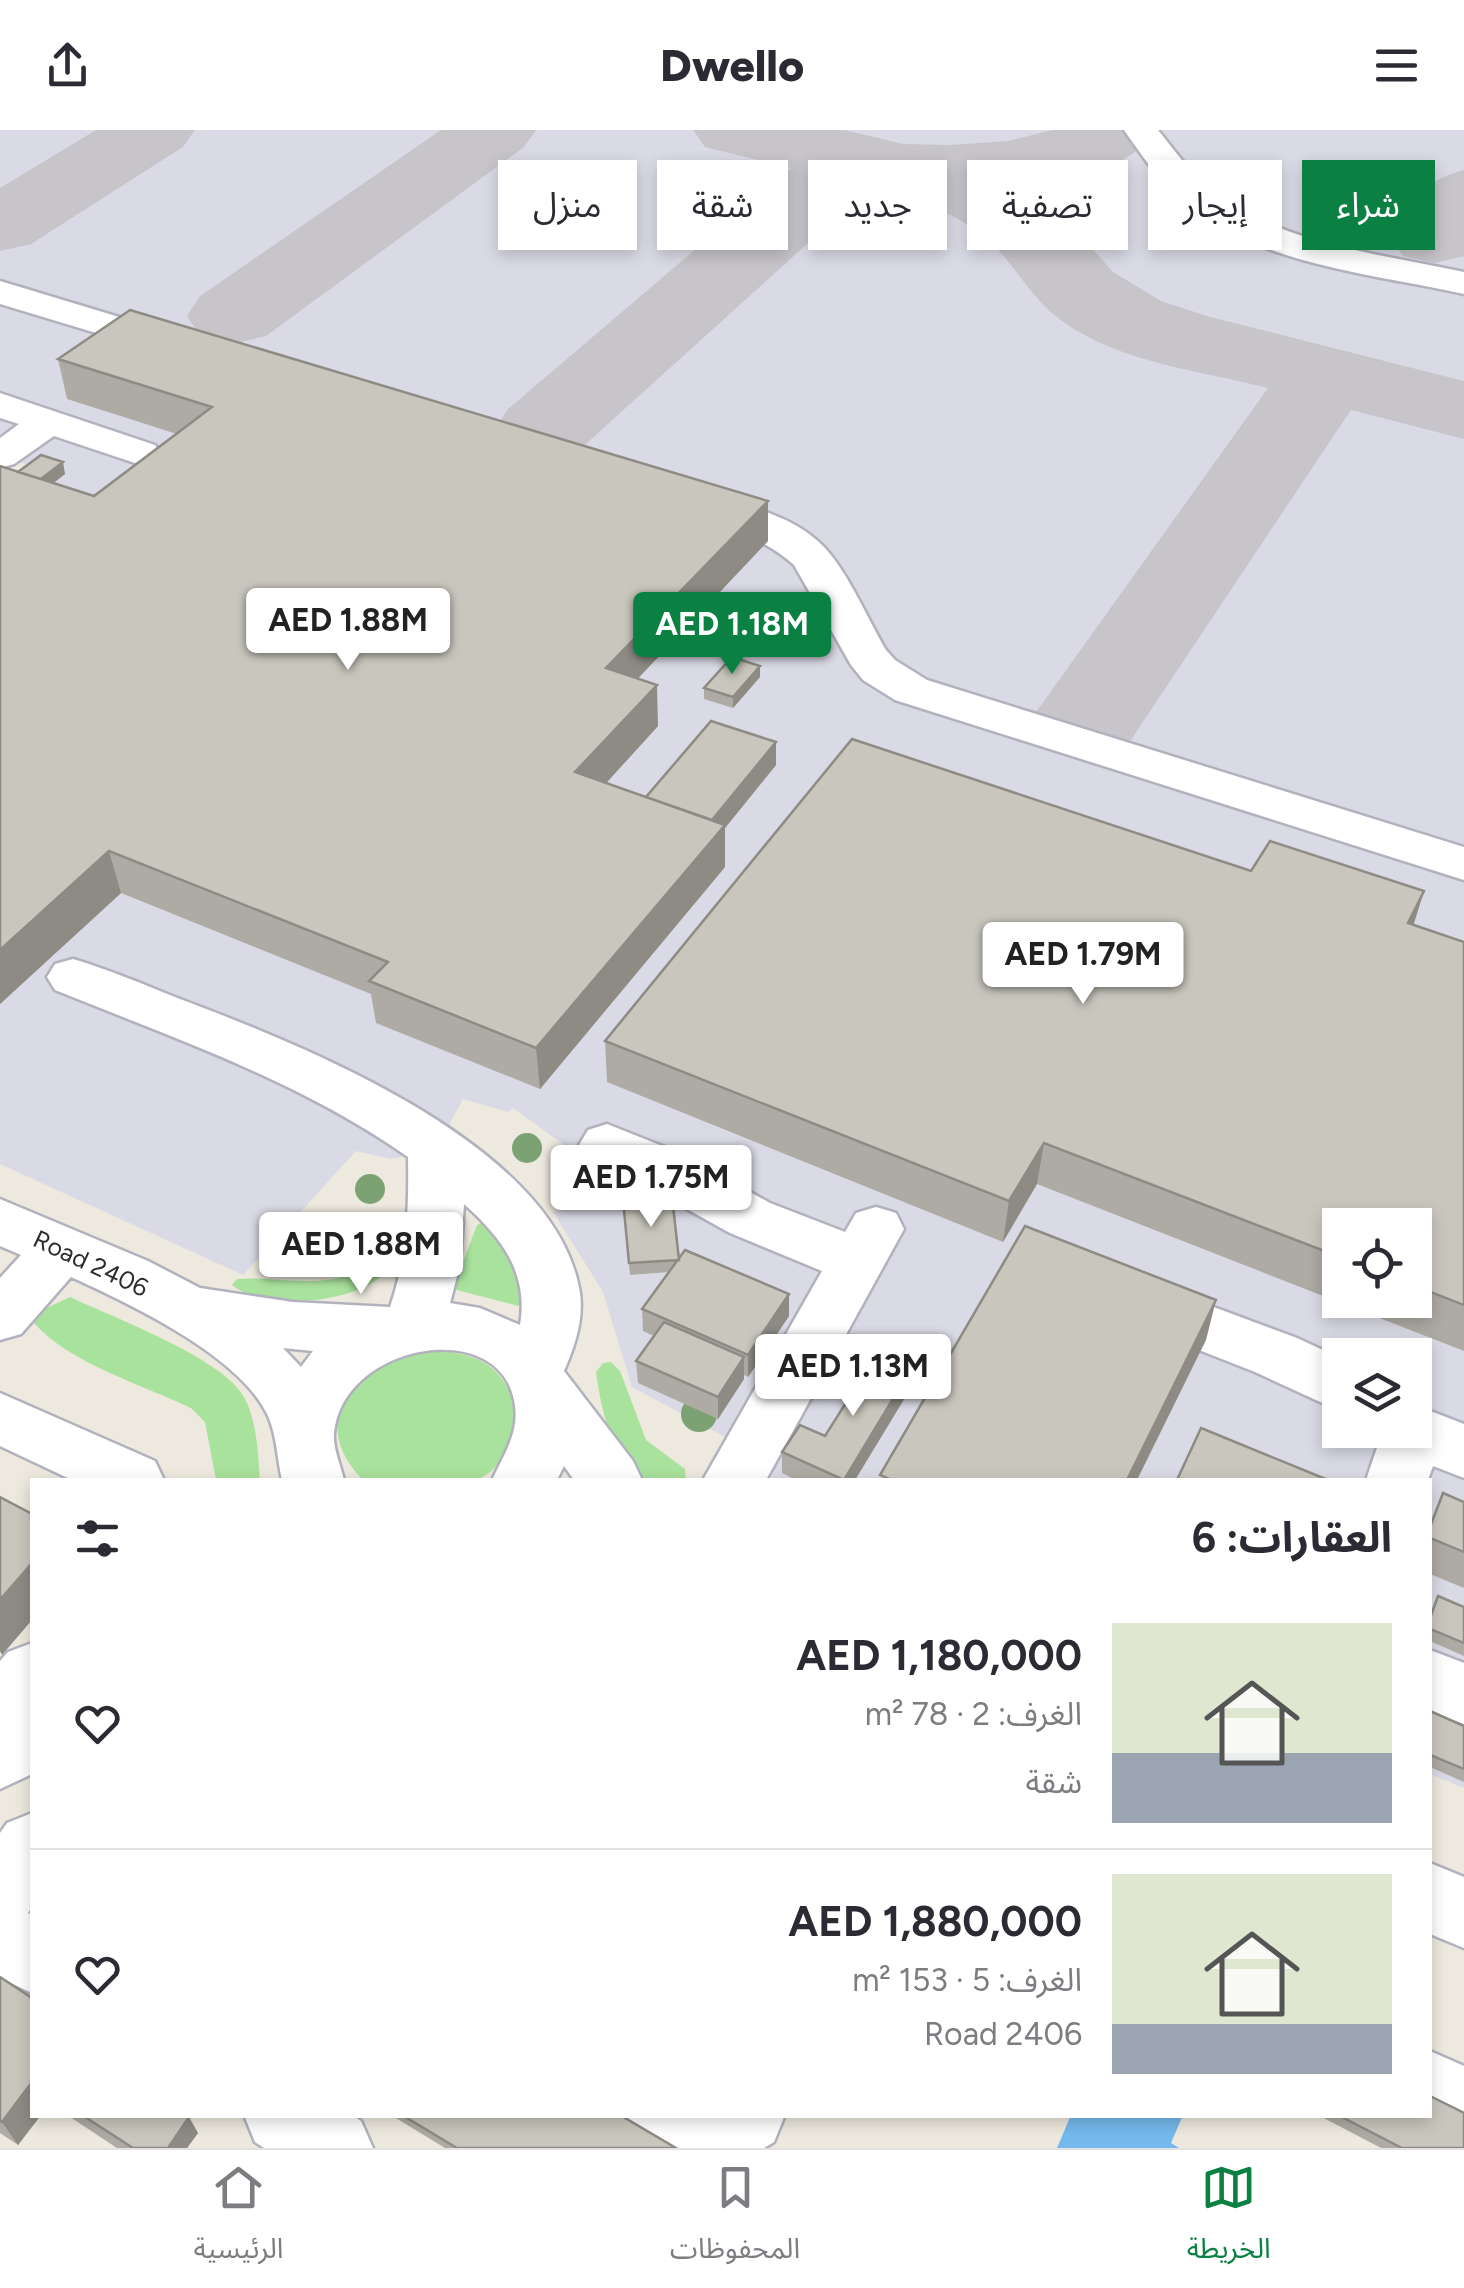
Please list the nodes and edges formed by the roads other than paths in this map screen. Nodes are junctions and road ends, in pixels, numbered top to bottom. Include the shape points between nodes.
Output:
1 (1140, 130) edge
2 (1464, 284) edge
3 (0, 292) edge
4 (220, 360) edge
5 (0, 406) edge
6 (48, 422) junction
7 (141, 453) dead end
8 (0, 456) edge
9 (660, 494) edge
10 (1464, 864) edge
11 (73, 977) dead end
12 (607, 1145) dead end
13 (435, 1151) junction
14 (0, 1222) edge
15 (60, 1250) junction
16 (1105, 1290) edge
17 (182, 1305) junction
18 (0, 1317) edge
19 (403, 1330) junction
20 (1322, 1377) edge
21 (538, 1383) junction
22 (0, 1418) edge
23 (1432, 1438) edge
24 (1409, 1448) edge
25 (307, 1452) edge
26 (1464, 1452) edge
27 (130, 1478) edge
28 (525, 1478) edge
29 (609, 1478) edge
30 (735, 1478) edge
31 (1398, 1478) edge
32 (30, 1674) edge
33 (1432, 1681) edge
34 (1464, 1694) edge
35 (0, 1708) edge
36 (30, 1736) edge
37 (0, 1757) edge
38 (30, 1850) edge
39 (0, 1893) edge
40 (1432, 1899) edge
41 (1464, 1914) edge
42 (0, 1936) edge
43 (30, 1956) edge
44 (1432, 2090) edge
45 (1464, 2106) edge
46 (287, 2118) edge
47 (334, 2148) edge

1 - 2 street via 1202,200 1242,224 1289,242
3 - 4 street
5 - 6 street
6 - 7 street
6 - 8 street
9 - 10 street via 772,529 800,546 867,656 911,690
11 - 13 street via 346,1092
12 - 30 street via 750,1218 865,1244
13 - 19 street via 434,1250 420,1310
13 - 21 street via 482,1185 534,1244 548,1278 552,1316
14 - 15 street, Road 2406
15 - 17 street, Road 2406
15 - 18 street
16 - 20 street
17 - 19 street, Road 2406 via 294,1326
17 - 25 street, Road 2406 via 274,1375 292,1398
19 - 21 street, Road 2406 via 447,1326 484,1334 515,1351
19 - 25 street, Road 2406 via 362,1345 332,1366 311,1393
21 - 28 street via 548,1425 538,1461
21 - 29 street, Road 2406
22 - 27 street
23 - 26 street
24 - 31 street
32 - 35 street
33 - 34 street
36 - 37 street
38 - 39 street
40 - 41 street
42 - 43 street
44 - 45 street
46 - 47 street

